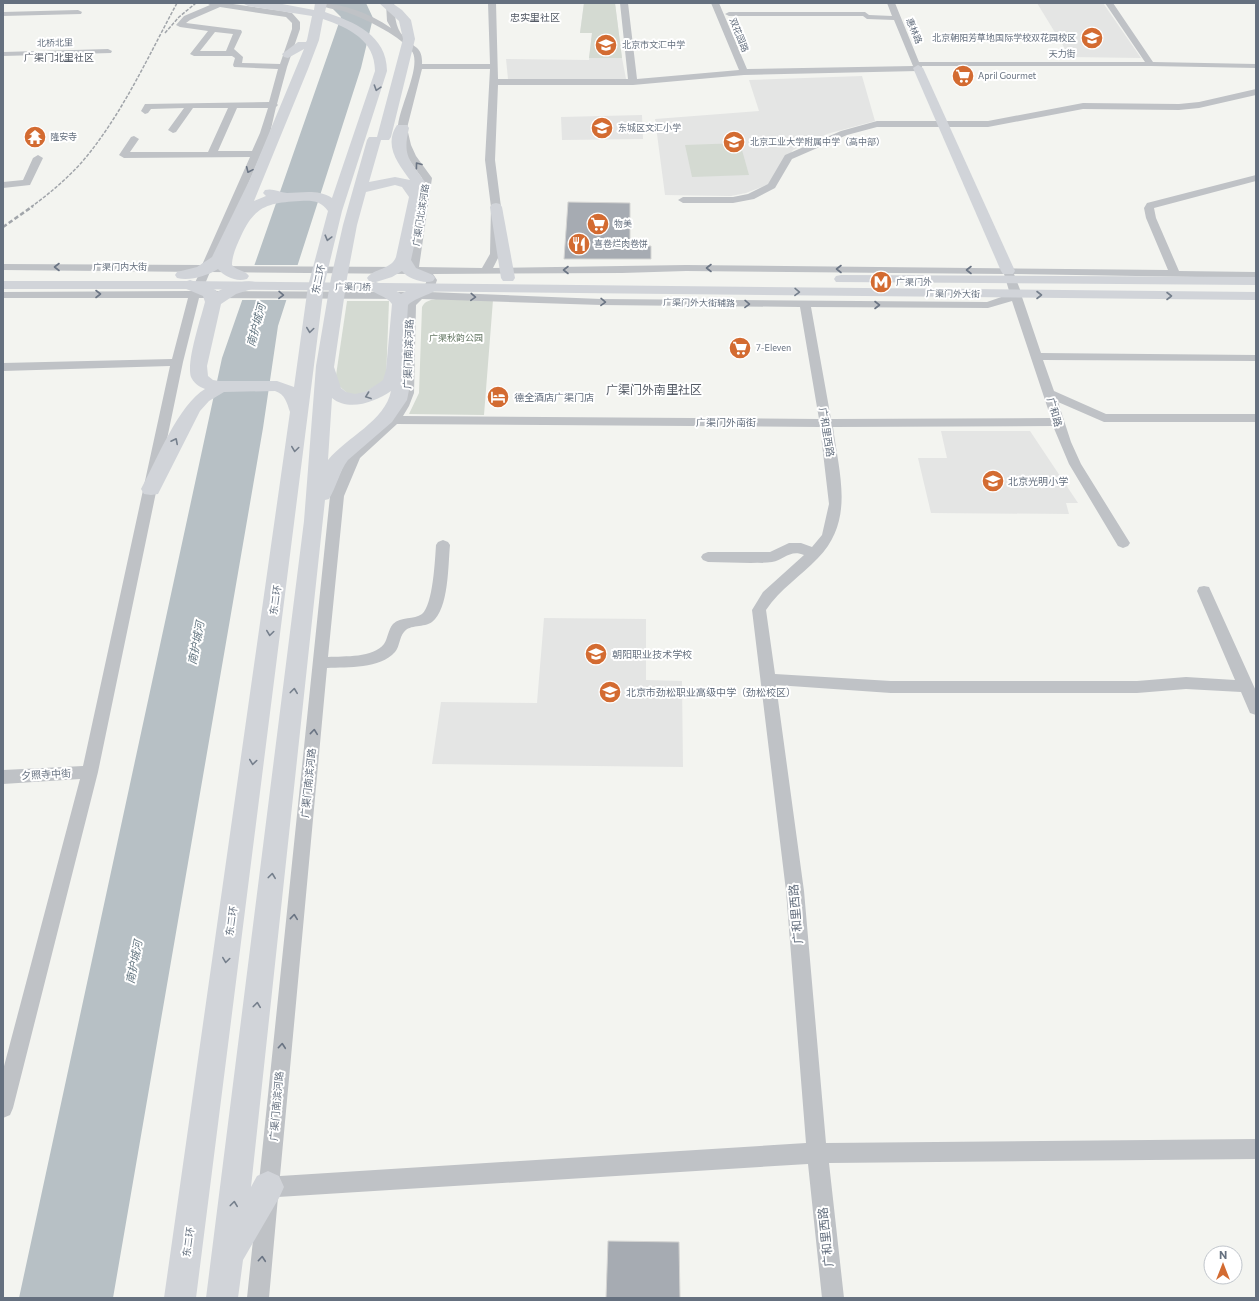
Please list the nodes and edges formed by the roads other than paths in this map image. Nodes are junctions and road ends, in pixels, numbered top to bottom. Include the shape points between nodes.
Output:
1 (210, 3) edge
2 (248, 3) edge
3 (321, 3) edge
4 (385, 3) edge
5 (390, 3) edge
6 (492, 3) edge
7 (624, 3) edge
8 (715, 3) edge
9 (891, 3) edge
10 (1109, 3) edge
11 (220, 4) junction
12 (286, 5) edge
13 (78, 12) dead end
14 (3, 14) edge
15 (729, 14) dead end
16 (897, 18) junction
17 (212, 29) junction
18 (307, 43) junction
19 (390, 43) junction
20 (108, 51) dead end
21 (416, 52) junction
22 (234, 53) junction
23 (3, 54) edge
24 (288, 54) junction
25 (1152, 64) junction
26 (418, 66) junction
27 (917, 66) junction
28 (1253, 66) edge
29 (283, 67) junction
30 (494, 67) junction
31 (745, 72) junction
32 (1256, 74) edge
33 (493, 82) junction
34 (633, 82) junction
35 (1256, 92) edge
36 (150, 97) dead end
37 (278, 102) junction
38 (234, 105) junction
39 (190, 106) junction
40 (145, 111) dead end
41 (280, 120) junction
42 (398, 122) junction
43 (942, 124) junction
44 (173, 130) dead end
45 (265, 133) junction
46 (134, 139) dead end
47 (212, 154) junction
48 (256, 154) junction
49 (38, 158) dead end
50 (1256, 178) edge
51 (257, 179) junction
52 (3, 185) edge
53 (366, 188) junction
54 (283, 197) junction
55 (416, 197) junction
56 (683, 200) dead end
57 (496, 207) junction
58 (335, 211) junction
59 (350, 225) junction
60 (212, 263) junction
61 (3, 267) edge
62 (408, 267) junction
63 (487, 271) junction
64 (1175, 274) junction
65 (1010, 275) junction
66 (1256, 275) edge
67 (3, 276) edge
68 (242, 277) junction
69 (508, 278) junction
70 (34, 280) junction
71 (1256, 281) edge
72 (377, 283) junction
73 (189, 284) junction
74 (3, 285) edge
75 (605, 286) junction
76 (416, 292) junction
77 (864, 292) junction
78 (3, 295) edge
79 (1018, 295) junction
80 (1256, 296) edge
81 (220, 298) junction
82 (676, 303) junction
83 (805, 305) junction
84 (823, 305) junction
85 (1038, 356) junction
86 (1256, 358) edge
87 (316, 360) junction
88 (177, 362) junction
89 (3, 367) edge
90 (395, 370) junction
91 (288, 382) junction
92 (220, 387) junction
93 (1050, 394) junction
94 (300, 414) junction
95 (1256, 418) edge
96 (394, 420) junction
97 (1058, 422) junction
98 (826, 423) junction
99 (151, 489) junction
100 (314, 521) junction
101 (1123, 543) dead end
102 (443, 545) dead end
103 (814, 554) junction
104 (708, 557) dead end
105 (1204, 590) dead end
106 (321, 662) junction
107 (768, 679) junction
108 (1246, 686) junction
109 (1256, 709) edge
110 (90, 772) junction
111 (3, 777) edge
112 (3, 1108) edge
113 (1256, 1150) edge
114 (817, 1153) junction
115 (268, 1187) junction
116 (228, 1254) junction
117 (180, 1298) edge
118 (222, 1298) edge
119 (258, 1298) edge
120 (833, 1298) edge

1 - 11 street
2 - 12 highway
3 - 18 highway
3 - 19 street via 344,8 379,24
4 - 42 highway via 405,20 409,39
5 - 19 street
6 - 30 street
7 - 34 street
8 - 31 street, 双花园路
9 - 16 street, 惠林路
10 - 25 street
11 - 17 street via 187,18 180,25
11 - 24 street via 282,13 293,18 296,29
12 - 18 highway via 305,19
12 - 19 highway via 330,17
13 - 14 street
15 - 16 street via 866,14 867,17
16 - 27 street, 惠林路
17 - 22 street via 238,32 230,50
17 - 22 street via 194,54
18 - 24 highway
18 - 37 highway
19 - 21 highway
19 - 21 street
19 -> 58 highway, 东二环 via 381,60 379,81
19 - 59 highway, 东二环 via 394,55 393,72
20 - 23 street, 北桥北里
21 - 26 street
22 - 29 street via 240,57 237,65
24 - 29 street
25 - 27 street, 天力街
25 - 28 street, 天力街
26 - 30 street
26 - 42 street
27 - 31 street, 天力街
27 - 43 main road
28 - 32 street
29 - 37 street
30 - 33 street
31 - 34 street, 天力街
33 - 34 street, 天力街
33 - 57 street via 490,160
35 - 43 street via 1199,105 1083,106 988,124
36 - 37 street
37 - 38 street
37 - 41 highway
37 - 45 street
38 - 39 street
38 - 47 street
39 - 40 street via 148,106
39 - 44 street
41 - 45 highway
41 - 51 highway
42 - 53 highway via 384,137
42 - 55 highway via 397,148 405,166 418,182
62 -> 42 street, 广渠门北滨河路 via 427,184 426,178 408,151
43 - 56 street via 877,124 844,133 788,157 772,186 751,197 732,200
43 - 65 main road
45 - 48 street
46 - 47 street via 124,155
47 - 48 street
48 -> 60 street
49 - 52 street via 26,184
50 - 64 street via 1151,205 1151,218
51 - 54 highway via 261,186 275,196
51 - 60 highway
53 - 55 highway via 389,181 404,182 413,188
53 - 59 highway
54 - 58 highway via 317,196 328,200
54 - 68 highway via 260,202 245,213 239,223 224,259 224,266 229,272
55 - 62 highway
57 - 63 street via 495,254
57 - 69 main road
58 -> 87 highway, 东二环 via 316,286
59 - 87 highway, 东二环 via 339,278
60 -> 61 street, 广渠门内大街
60 - 68 street, 广渠门内大街
60 - 73 highway via 208,269 199,272
62 - 63 street
62 - 72 highway via 394,270
62 - 76 highway
62 - 76 street via 399,275 396,286
65 -> 63 street via 686,268
64 - 65 street, 广渠门外大街
64 - 66 street, 广渠门外大街
65 - 71 main road, 广渠门外大街
65 - 75 main road, 广渠门外大街
65 - 79 street, 广和路
67 - 70 main road
68 - 72 main road, 广渠门桥
68 - 72 street, 广渠门桥
68 - 73 main road, 广渠门桥
68 - 81 highway
69 - 75 main road, 广渠门桥
69 - 76 main road, 广渠门桥
70 - 73 main road, 广渠门桥
70 - 74 main road
72 - 76 main road, 广渠门桥
72 - 76 highway via 397,298
81 -> 72 street, 广渠门桥
78 -> 73 street
73 - 81 highway
73 - 88 street
75 - 76 main road, 广渠门桥
75 -> 77 main road, 广渠门外大街
75 - 82 main road
76 -> 82 street, 广渠门外大街辅路 via 548,301
76 - 90 highway
76 - 96 street, 广渠门南滨河路 via 410,304 408,393
77 - 79 main road, 广渠门外大街
77 - 84 main road
79 -> 80 main road, 广渠门外大街
84 -> 79 street, 广渠门外大街辅路 via 988,305
79 - 85 street, 广和路
81 - 92 highway via 197,371 206,384
82 -> 83 street, 广渠门外大街辅路
83 - 84 street, 广渠门外大街辅路
83 - 98 street, 广和里西路
85 - 86 street
85 - 93 street, 广和路
90 -> 87 highway via 390,381 379,391 361,399 352,399 335,392
87 - 91 highway
87 - 94 highway, 东二环
87 - 100 highway, 东二环
88 - 89 street
88 - 99 street
90 - 100 highway via 400,390 398,400 386,418 341,456 333,466
91 - 92 highway via 280,386 268,384
91 - 94 highway
99 -> 92 highway via 192,409 202,397
93 - 95 street via 1104,418
93 - 97 street, 广和路
94 -> 117 highway, 东二环
96 - 98 street, 广渠门外南街
96 - 106 street, 广渠门南滨河路 via 354,456 337,496
97 - 98 street, 广渠门外南街
97 - 101 street, 广和路 via 1075,464
98 - 103 street, 广和里西路 via 836,504 828,536
99 - 110 street
116 -> 100 highway, 东二环
102 - 106 street via 436,604 431,615 400,626 394,634 391,647 382,655
103 - 104 street via 801,548 789,548 772,557
103 - 107 street, 广和里西路 via 768,596 759,610
105 - 108 street
115 -> 106 street, 广渠门南滨河路
107 - 108 street via 891,687 1137,687 1186,683
107 - 114 street, 广和里西路 via 795,891
108 - 109 street
110 - 111 street, 夕照寺中街
110 - 112 street
113 - 114 street
114 - 115 street
114 - 120 street, 广和里西路
115 - 116 highway
119 -> 115 street, 广渠门南滨河路
116 - 118 highway, 东二环

